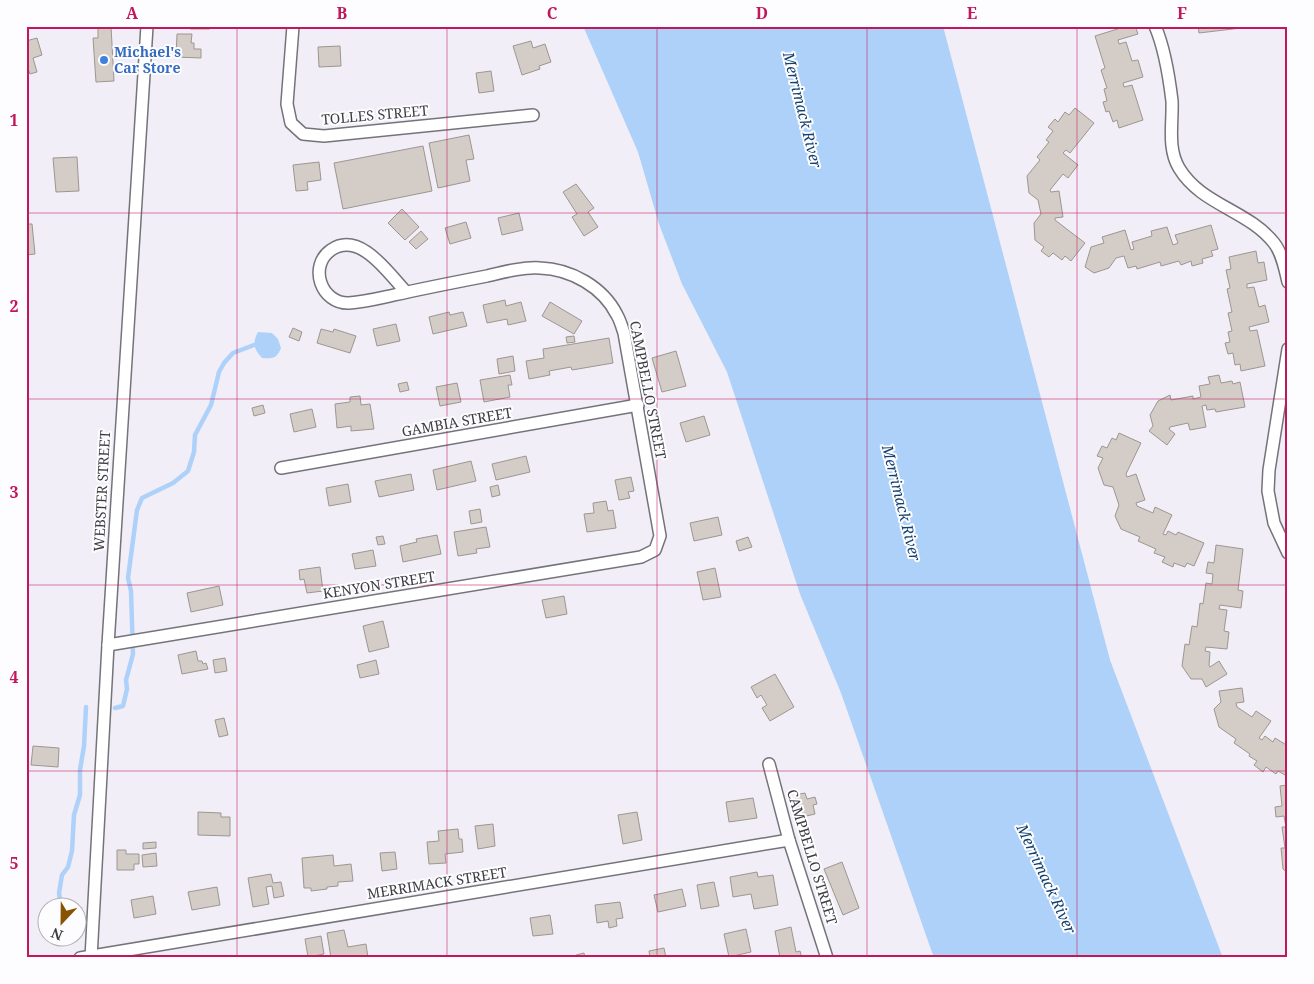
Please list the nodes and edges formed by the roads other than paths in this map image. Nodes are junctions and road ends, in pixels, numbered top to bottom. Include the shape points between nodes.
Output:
1 (147, 26) edge
2 (293, 26) edge
3 (1155, 26) edge
4 (533, 115) dead end
5 (1288, 282) edge
6 (406, 292) junction
7 (1288, 349) edge
8 (638, 405) junction
9 (281, 468) dead end
10 (654, 550) joint
11 (1288, 553) edge
12 (108, 644) junction
13 (769, 764) dead end
14 (789, 840) junction
15 (87, 957) edge
16 (827, 958) edge

1 - 12 street, WEBSTER STREET
2 - 4 street, TOLLES STREET via 287,104 291,122 303,134 324,136
3 - 5 street via 1170,85 1172,146 1178,167 1198,190 1251,223 1274,243 1281,255
6 - 6 street, CAMPBELLO STREET via 362,247 342,245 333,249 320,263 320,282 330,297 339,302 357,302
6 - 8 street, CAMPBELLO STREET via 514,270 540,268 576,276 605,297 617,315 624,333
7 - 11 street via 1268,491 1274,523
8 - 9 street, GAMBIA STREET
8 - 10 street, CAMPBELLO STREET via 660,536
10 - 12 street, KENYON STREET via 640,557
12 - 15 street, WEBSTER STREET
13 - 14 street, CAMPBELLO STREET
14 - 15 street, MERRIMACK STREET
14 - 16 street, CAMPBELLO STREET

